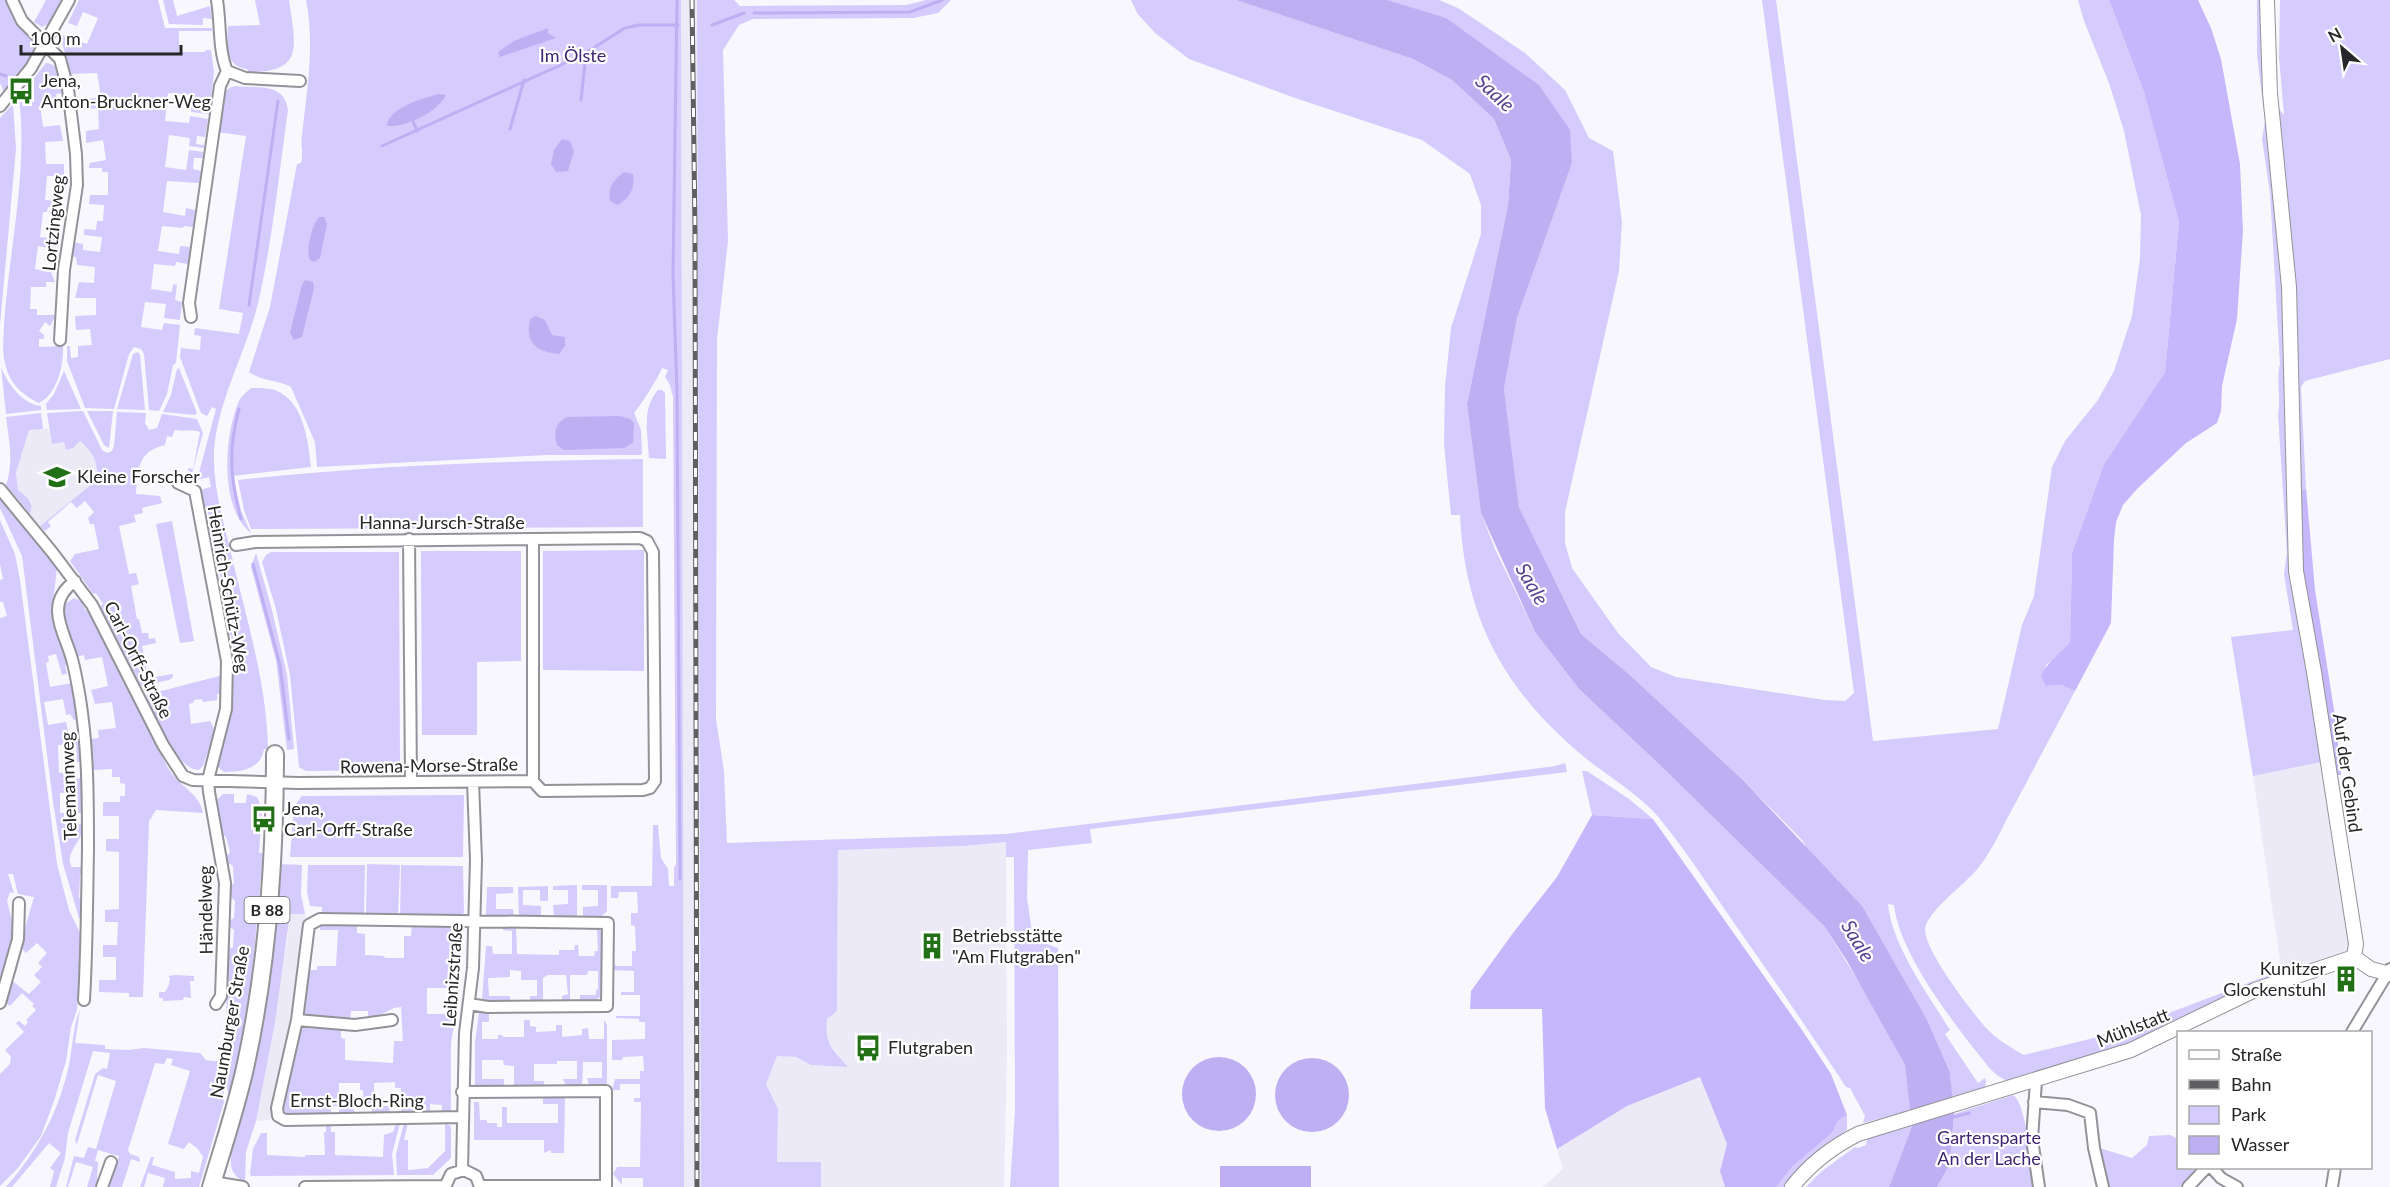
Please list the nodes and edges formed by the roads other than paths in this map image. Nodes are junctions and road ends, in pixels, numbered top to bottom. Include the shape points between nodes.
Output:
1 (12, 0) edge
2 (69, 0) edge
3 (217, 0) edge
4 (2267, 0) edge
5 (46, 44) junction
6 (227, 71) junction
7 (300, 81) dead end
8 (0, 106) edge
9 (191, 317) dead end
10 (60, 340) dead end
11 (178, 483) dead end
12 (0, 489) edge
13 (410, 539) junction
14 (533, 540) junction
15 (236, 545) dead end
16 (75, 581) junction
17 (275, 753) dead end
18 (208, 780) junction
19 (533, 781) junction
20 (411, 782) junction
21 (473, 782) junction
22 (275, 783) junction
23 (650, 788) joint
24 (19, 903) dead end
25 (474, 921) junction
26 (2354, 957) junction
27 (2389, 972) edge
28 (84, 1000) dead end
29 (0, 1003) edge
30 (216, 1004) dead end
31 (469, 1004) junction
32 (297, 1020) junction
33 (392, 1020) dead end
34 (2353, 1031) edge
35 (2036, 1081) junction
36 (462, 1092) junction
37 (2034, 1101) junction
38 (463, 1118) junction
39 (111, 1162) dead end
40 (2204, 1169) edge
41 (2214, 1169) edge
42 (2335, 1169) edge
43 (462, 1170) junction
44 (212, 1184) edge
45 (102, 1187) edge
46 (243, 1187) edge
47 (305, 1187) edge
48 (445, 1187) edge
49 (480, 1187) edge
50 (1792, 1187) edge
51 (2039, 1187) edge
52 (2103, 1187) edge
53 (2188, 1187) edge
54 (2237, 1187) edge
55 (2332, 1187) edge

1 - 5 street, Lortzingweg via 22,21
2 - 5 street
3 - 6 street via 221,56
4 - 26 street, Auf der Gebind via 2270,93 2289,287 2293,505 2300,595 2356,944
5 - 8 street
5 - 10 street, Lortzingweg via 60,59 65,77 76,154
6 - 7 street via 238,77
6 - 9 street via 220,86 205,183 189,303
11 - 18 street, Heinrich-Schütz-Weg via 195,491 227,661 226,709
12 - 16 street, Carl-Orff-Straße
13 - 14 street, Hanna-Jursch-Straße
13 - 15 street, Hanna-Jursch-Straße
13 - 20 street
14 - 19 street
14 - 23 street, Hanna-Jursch-Straße via 640,538 647,541 653,552 655,781
16 - 18 street, Carl-Orff-Straße via 92,605 174,765 183,776
16 - 28 street, Telemannweg via 60,598 57,611 73,663 87,756
17 - 22 main road, Naumburger Straße / B 88
18 - 22 street, Carl-Orff-Straße
18 - 30 street, Händelweg via 225,883 221,996
19 - 21 street, Rowena-Morse-Straße
19 - 23 street, Rowena-Morse-Straße via 542,791
20 - 21 street, Rowena-Morse-Straße
20 - 22 street, Rowena-Morse-Straße
21 - 25 street, Leibnizstraße
22 - 44 main road, Naumburger Straße / B 88 via 269,893 251,1038 232,1123
24 - 29 street via 18,939
25 - 31 street, Leibnizstraße
25 - 31 street via 608,923 608,1006
25 - 32 street, Ernst-Bloch-Ring via 313,922 309,925
26 - 27 street via 2370,969
26 - 35 street, Mühlstatt via 2255,990 2131,1050
27 - 34 street
31 - 36 street, Leibnizstraße
32 - 33 street via 355,1025
32 - 38 street, Ernst-Bloch-Ring via 278,1116 285,1120
35 - 37 street
35 - 50 street, Mühlstatt via 1882,1126 1840,1143
36 - 38 street, Leibnizstraße
36 - 49 street via 606,1091 606,1186
37 - 51 street via 2032,1138
37 - 52 street via 2068,1105 2090,1113
38 - 43 street, Leibnizstraße
39 - 45 street
40 - 53 street
41 - 54 street
42 - 55 street
43 - 48 street via 451,1174
43 - 49 street via 474,1174
44 - 46 street
47 - 48 street

